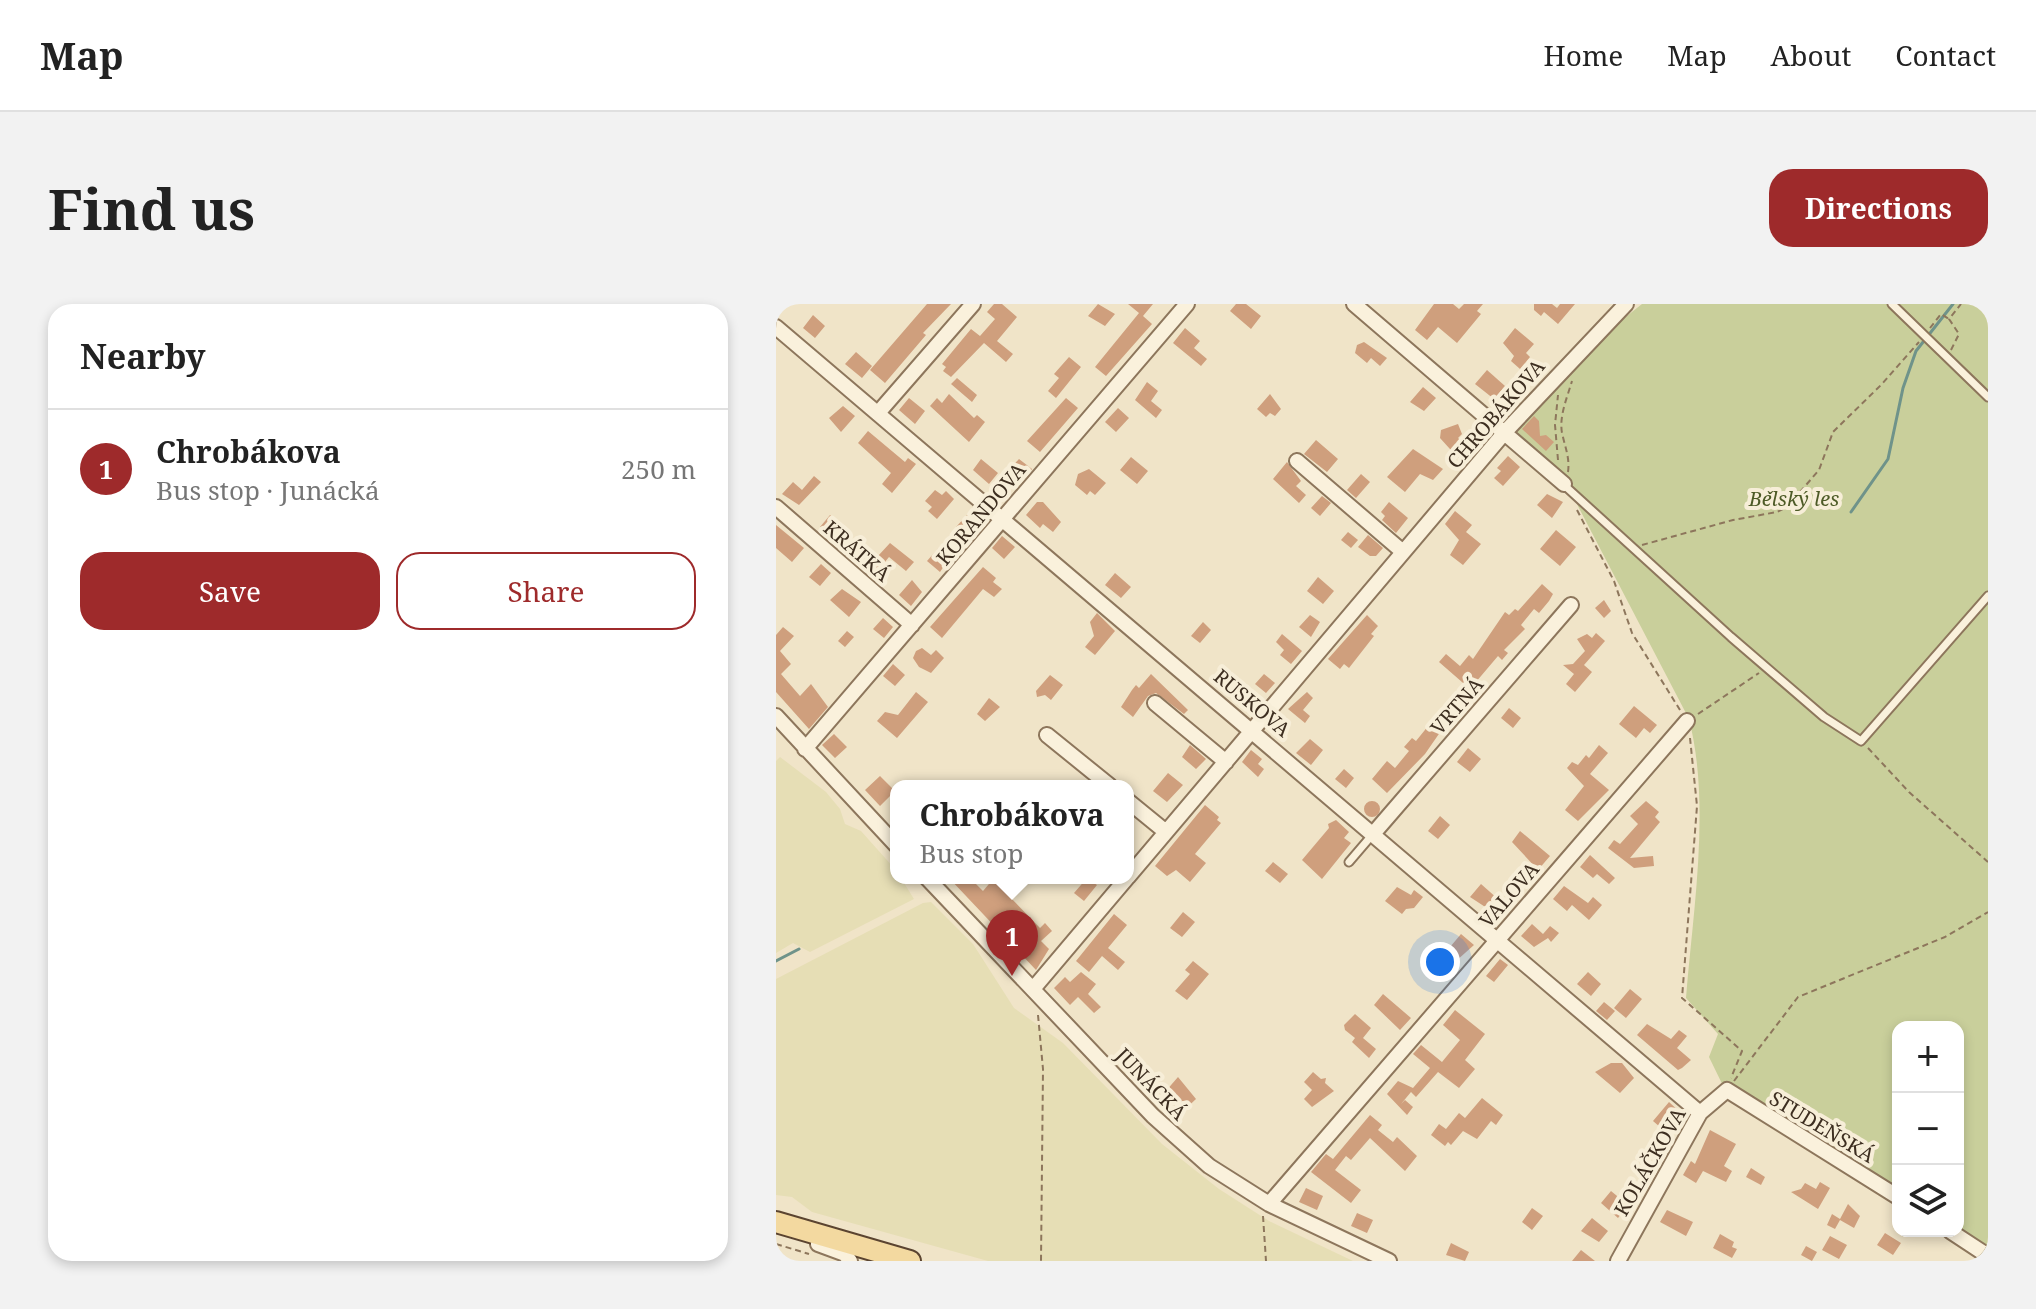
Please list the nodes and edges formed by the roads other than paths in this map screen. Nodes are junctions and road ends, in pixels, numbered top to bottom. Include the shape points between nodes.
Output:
1 (973, 304) edge
2 (1187, 304) edge
3 (1354, 304) edge
4 (1892, 304) edge
5 (1624, 305) edge
6 (776, 327) edge
7 (1988, 397) edge
8 (878, 413) junction
9 (1505, 432) junction
10 (1297, 461) dead end
11 (1564, 484) joint
12 (776, 507) edge
13 (1003, 518) junction
14 (1403, 552) junction
15 (1988, 596) edge
16 (1571, 605) dead end
17 (912, 625) junction
18 (1155, 703) dead end
19 (776, 716) edge
20 (1687, 721) road end
21 (1253, 730) junction
22 (1047, 735) dead end
23 (805, 749) junction
24 (1226, 762) junction
25 (1103, 780) edge
26 (1134, 806) edge
27 (1166, 832) junction
28 (1373, 834) junction
29 (890, 839) edge
30 (1349, 862) dead end
31 (1134, 870) edge
32 (933, 884) edge
33 (1122, 884) edge
34 (1496, 940) junction
35 (1033, 989) junction
36 (1727, 1090) joint
37 (1700, 1113) junction
38 (1892, 1193) edge
39 (1269, 1204) junction
40 (776, 1222) edge
41 (776, 1231) edge
42 (1959, 1237) edge
43 (1988, 1256) edge
44 (902, 1259) edge
45 (850, 1261) edge
46 (1389, 1261) edge
47 (1618, 1261) edge

1 - 8 street
2 - 13 street, KORANDOVA
3 - 9 street
4 - 7 lane
5 - 9 street, CHROBÁKOVA via 1567,375
6 - 8 street, RUSKOVA
8 - 13 street, RUSKOVA
9 - 11 street
9 - 14 street, CHROBÁKOVA
10 - 14 street
11 - 15 lane via 1767,668 1861,741
12 - 17 street, KRÁTKÁ
13 - 17 street, KORANDOVA
13 - 21 street, RUSKOVA
14 - 21 street, CHROBÁKOVA
16 - 28 street, VRTNÁ
17 - 23 street, KORANDOVA
18 - 24 street
19 - 23 street
20 - 34 street, VALOVA
21 - 24 street, CHROBÁKOVA
21 - 28 street, RUSKOVA
22 - 25 street
23 - 29 street
24 - 27 street, CHROBÁKOVA
26 - 27 street
27 - 31 street, CHROBÁKOVA
28 - 30 lane
28 - 34 street, RUSKOVA
32 - 35 street, JUNÁCKÁ
33 - 35 street, CHROBÁKOVA
34 - 37 street, RUSKOVA
34 - 39 street, VALOVA
35 - 39 street, JUNÁCKÁ via 1179,1141
36 - 37 street, KOLÁČKOVA
36 - 38 street, STUDEŇSKÁ
37 - 47 street, KOLÁČKOVA
39 - 46 street, JUNÁCKÁ
40 - 44 main road
41 - 45 street via 837,1250
42 - 43 street

